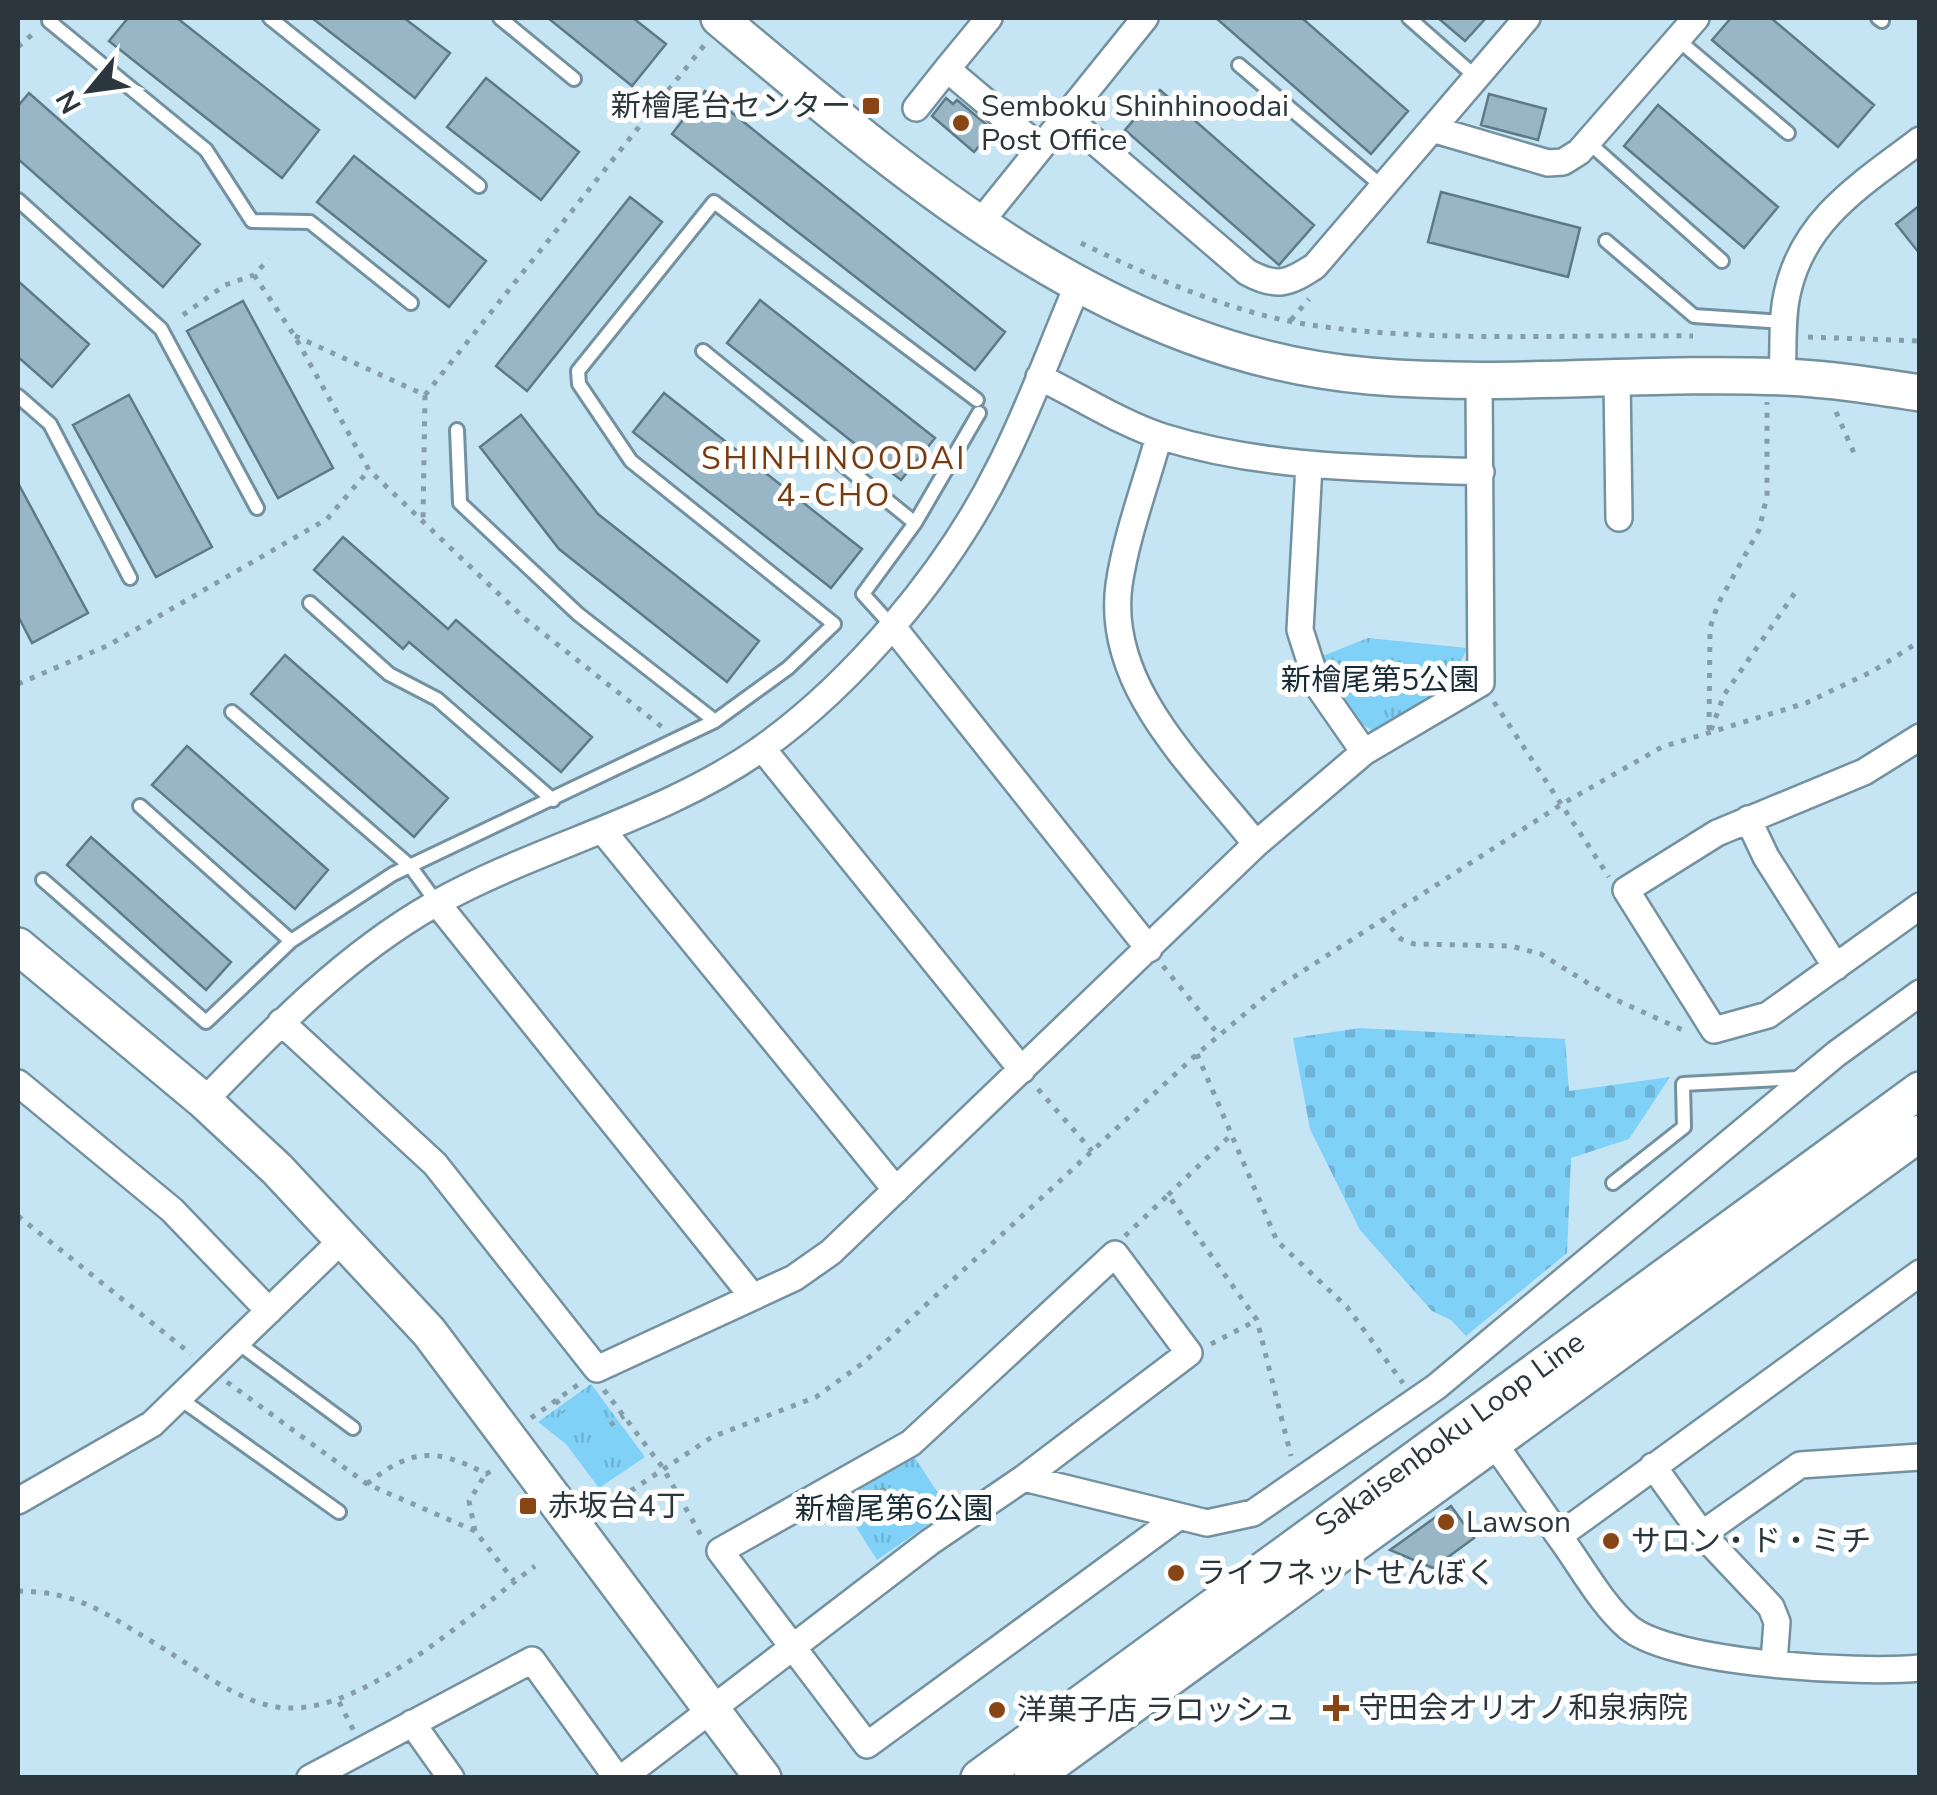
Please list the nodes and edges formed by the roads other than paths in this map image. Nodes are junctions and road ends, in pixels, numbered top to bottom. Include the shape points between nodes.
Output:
1 (52, 18) edge
2 (270, 18) edge
3 (500, 18) edge
4 (989, 18) edge
5 (1145, 18) edge
6 (1409, 18) edge
7 (1526, 18) edge
8 (1696, 18) edge
9 (731, 27) edge
10 (1677, 39) junction
11 (1239, 64) dead end
12 (947, 69) junction
13 (1476, 76) junction
14 (574, 79) dead end
15 (916, 108) dead end
16 (1065, 116) junction
17 (1432, 129) junction
18 (1788, 133) dead end
19 (1920, 140) edge
20 (1588, 142) junction
21 (1038, 146) junction
22 (479, 186) dead end
23 (1383, 187) junction
24 (18, 200) edge
25 (979, 224) junction
26 (1606, 241) dead end
27 (1722, 261) dead end
28 (1077, 287) junction
29 (411, 303) dead end
30 (1794, 329) junction
31 (703, 351) dead end
32 (1039, 376) junction
33 (1616, 378) junction
34 (1479, 379) junction
35 (1775, 388) junction
36 (1920, 393) edge
37 (18, 396) edge
38 (457, 430) dead end
39 (1159, 436) junction
40 (1309, 465) junction
41 (1481, 472) junction
42 (257, 508) dead end
43 (1619, 518) dead end
44 (915, 523) junction
45 (130, 578) dead end
46 (310, 602) dead end
47 (893, 627) junction
48 (232, 712) dead end
49 (715, 721) junction
50 (1920, 737) edge
51 (762, 748) junction
52 (1364, 752) junction
53 (553, 800) junction
54 (140, 806) dead end
55 (1748, 819) junction
56 (603, 831) junction
57 (1256, 844) junction
58 (410, 866) junction
59 (44, 880) dead end
60 (436, 903) junction
61 (1920, 906) edge
62 (291, 942) junction
63 (18, 946) edge
64 (1149, 948) junction
65 (1836, 967) junction
66 (1920, 993) edge
67 (280, 1022) junction
68 (1022, 1070) junction
69 (1807, 1078) junction
70 (18, 1083) edge
71 (1920, 1090) edge
72 (204, 1101) junction
73 (1920, 1134) edge
74 (1614, 1183) dead end
75 (896, 1190) junction
76 (344, 1238) junction
77 (1920, 1273) edge
78 (753, 1297) junction
79 (270, 1312) junction
80 (238, 1343) junction
81 (180, 1398) junction
82 (353, 1428) dead end
83 (1484, 1429) junction
84 (1920, 1458) edge
85 (1653, 1466) junction
86 (1024, 1478) junction
87 (18, 1501) edge
88 (339, 1512) dead end
89 (1177, 1518) junction
90 (1702, 1534) junction
91 (1559, 1536) junction
92 (792, 1646) junction
93 (1774, 1662) junction
94 (1916, 1671) edge
95 (713, 1710) junction
96 (412, 1723) junction
97 (310, 1778) edge
98 (451, 1778) edge
99 (620, 1778) edge
100 (763, 1778) edge
101 (979, 1778) edge
102 (1032, 1778) edge

1 - 29 lane via 206,150 252,222 310,222
2 - 22 lane
3 - 14 lane
4 - 12 street
5 - 16 street
6 - 13 lane
7 - 13 street
8 - 10 street
9 - 25 street
10 - 18 lane
10 - 20 street
11 - 23 lane
12 - 15 street
12 - 21 street
13 - 17 street
16 - 21 street
16 - 23 street via 1246,272 1269,284 1290,283 1315,266
17 - 20 street via 1548,163 1563,162
17 - 23 street
19 - 30 street via 1832,206 1804,245 1787,292
20 - 27 lane
21 - 25 street
24 - 42 lane via 161,329
25 - 28 street
26 - 30 lane via 1694,316
28 - 32 street
28 - 34 street via 1152,323 1292,366
30 - 35 street
31 - 44 lane
32 - 39 street
32 - 47 street via 999,470
33 - 34 street
33 - 35 street
33 - 43 street
34 - 41 street
35 - 36 street
37 - 45 lane via 50,424
38 - 49 lane via 460,502 578,614
39 - 40 street
39 - 57 street via 1119,584 1127,663 1147,706
40 - 41 street
40 - 52 street via 1300,630 1318,686
41 - 52 street via 1481,683
44 - 47 lane via 863,594
44 - 49 lane via 978,407 714,202 578,371 578,384 631,462 834,624 788,668
46 - 53 lane via 389,674 437,699
47 - 51 street via 842,681
47 - 64 street
48 - 58 lane
49 - 53 lane
50 - 55 street via 1864,772
51 - 56 street
51 - 68 street
52 - 57 street
53 - 58 lane
54 - 62 lane
55 - 65 street
55 - 65 street via 1626,890 1714,1030 1768,1015
56 - 60 street
56 - 75 street
57 - 64 street
58 - 60 lane
58 - 62 lane
59 - 62 lane via 206,1022
60 - 67 street via 371,943
60 - 78 street
61 - 65 street
63 - 72 street
64 - 68 street
66 - 69 street
67 - 72 street
67 - 78 street via 435,1164 597,1369
68 - 75 street
69 - 74 lane via 1683,1084 1684,1126
69 - 89 street via 1416,1402 1253,1513 1207,1523
70 - 79 street via 172,1210
71 - 83 street, Sakaisenboku Loop Line
72 - 76 street
73 - 83 street, Sakaisenboku Loop Line
75 - 78 street via 830,1252
76 - 79 street
76 - 95 street via 462,1374
77 - 85 street
79 - 80 street
80 - 81 street
80 - 82 lane
81 - 87 street via 152,1424
81 - 88 lane
83 - 91 street
83 - 101 street, Sakaisenboku Loop Line
83 - 102 street, Sakaisenboku Loop Line
84 - 90 street via 1800,1465
85 - 90 street
85 - 91 street
86 - 89 street
86 - 92 street
86 - 92 street via 1189,1352 1115,1254 911,1442 720,1551
89 - 92 street via 867,1746
90 - 93 street via 1771,1607 1777,1622
91 - 93 street via 1627,1626 1651,1641 1702,1656
92 - 95 street
93 - 94 street
95 - 99 street
95 - 100 street
96 - 97 street
96 - 98 street
96 - 99 street via 532,1660

